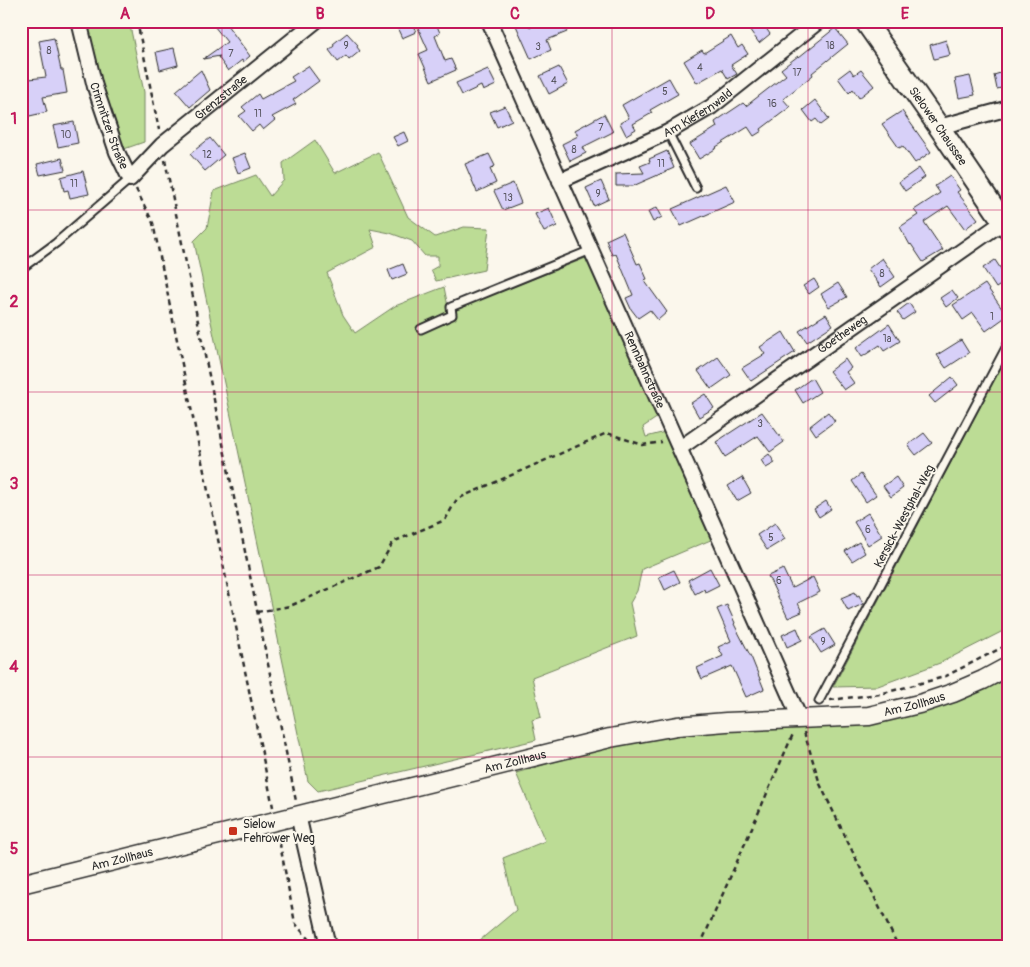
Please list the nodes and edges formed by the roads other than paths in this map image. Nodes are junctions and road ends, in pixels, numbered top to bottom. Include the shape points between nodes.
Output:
1 (79, 21) edge
2 (316, 21) edge
3 (490, 21) edge
4 (819, 21) edge
5 (865, 21) edge
6 (1009, 108) edge
7 (939, 127) junction
8 (668, 132) junction
9 (130, 179) junction
10 (560, 181) junction
11 (696, 188) dead end
12 (1006, 226) edge
13 (591, 250) junction
14 (22, 268) edge
15 (422, 329) dead end
16 (1009, 342) edge
17 (678, 444) junction
18 (1009, 666) edge
19 (820, 701) road end
20 (800, 719) junction
21 (298, 815) junction
22 (21, 884) edge
23 (328, 946) edge

1 - 9 street, Crimnitzer Straße via 95,87 117,152
2 - 9 street, Grenzstraße via 162,145
3 - 10 street, Rennbahnstraße
4 - 8 street, Am Kiefernwald via 710,107
5 - 7 main road, Sielower Chaussee
6 - 7 street
7 - 12 main road, Sielower Chaussee
8 - 10 street, Am Kiefernwald
8 - 11 lane
9 - 14 lane, Crimnitzer Straße
10 - 13 street, Rennbahnstraße
12 - 17 street, Goetheweg
13 - 15 lane via 450,306 452,315
13 - 17 street, Rennbahnstraße
16 - 19 lane, Kersick-Westphal-Weg
17 - 20 street, Rennbahnstraße
18 - 20 street, Am Zollhaus via 953,693 923,703 869,716
20 - 21 street, Am Zollhaus via 677,726 610,738
21 - 22 street, Am Zollhaus
21 - 23 street

